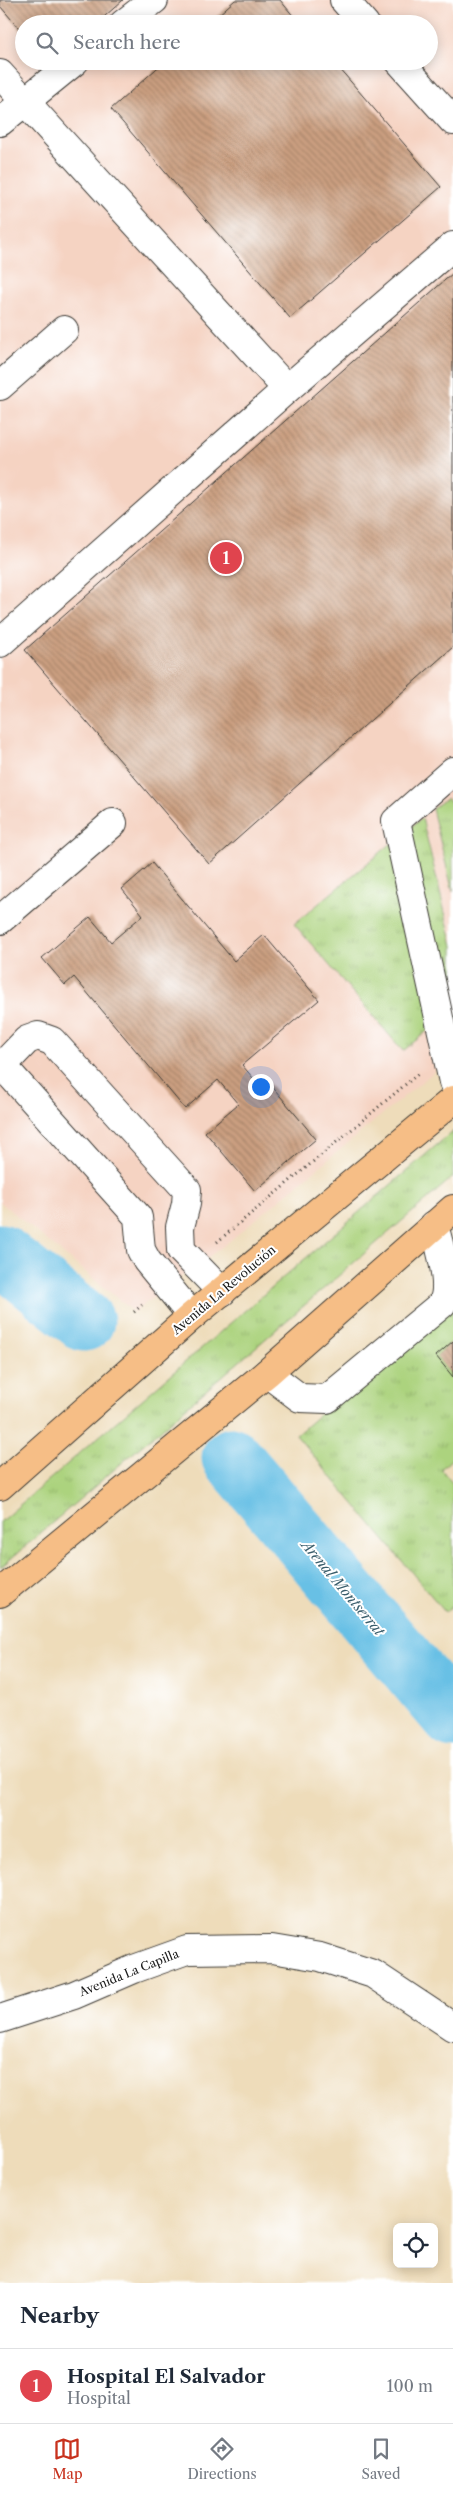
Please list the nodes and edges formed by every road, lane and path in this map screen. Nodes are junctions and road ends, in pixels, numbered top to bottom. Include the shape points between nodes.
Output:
1 (154, 0) edge
2 (344, 0) edge
3 (135, 15) edge
4 (357, 15) edge
5 (64, 70) edge
6 (407, 70) edge
7 (0, 74) edge
8 (24, 101) junction
9 (453, 121) edge
10 (0, 122) edge
11 (453, 246) edge
12 (64, 330) dead end
13 (0, 386) edge
14 (287, 389) junction
15 (0, 643) edge
16 (453, 771) edge
17 (113, 823) dead end
18 (0, 920) edge
19 (447, 1050) junction
20 (1, 1064) edge
21 (453, 1082) edge
22 (453, 1100) edge
23 (444, 1217) edge
24 (193, 1262) junction
25 (166, 1284) junction
26 (222, 1292) junction
27 (134, 1312) dead end
28 (192, 1316) junction
29 (267, 1373) junction
30 (0, 1486) edge
31 (0, 1593) edge
32 (0, 2019) edge
33 (453, 2028) edge

1 - 3 street
2 - 4 street
5 - 8 street
6 - 9 street
7 - 8 street
8 - 10 street
8 - 14 street
11 - 14 street
12 - 13 street
14 - 15 street
16 - 19 street via 396,821
17 - 18 street
19 - 21 street
19 - 24 path
20 - 24 street via 27,1040 38,1036 52,1041 187,1190 180,1227 181,1250
20 - 25 street via 138,1217 141,1250
22 - 26 main road, Avenida La Revolución
23 - 29 main road
23 - 29 street via 447,1280 442,1304 327,1399 300,1398
24 - 26 street
25 - 27 path
25 - 28 street
26 - 28 main road, Avenida La Revolución
28 - 30 main road, Avenida La Revolución
29 - 31 main road
32 - 33 street, Avenida La Capilla via 74,1995 186,1950 272,1949 320,1957 373,1974

